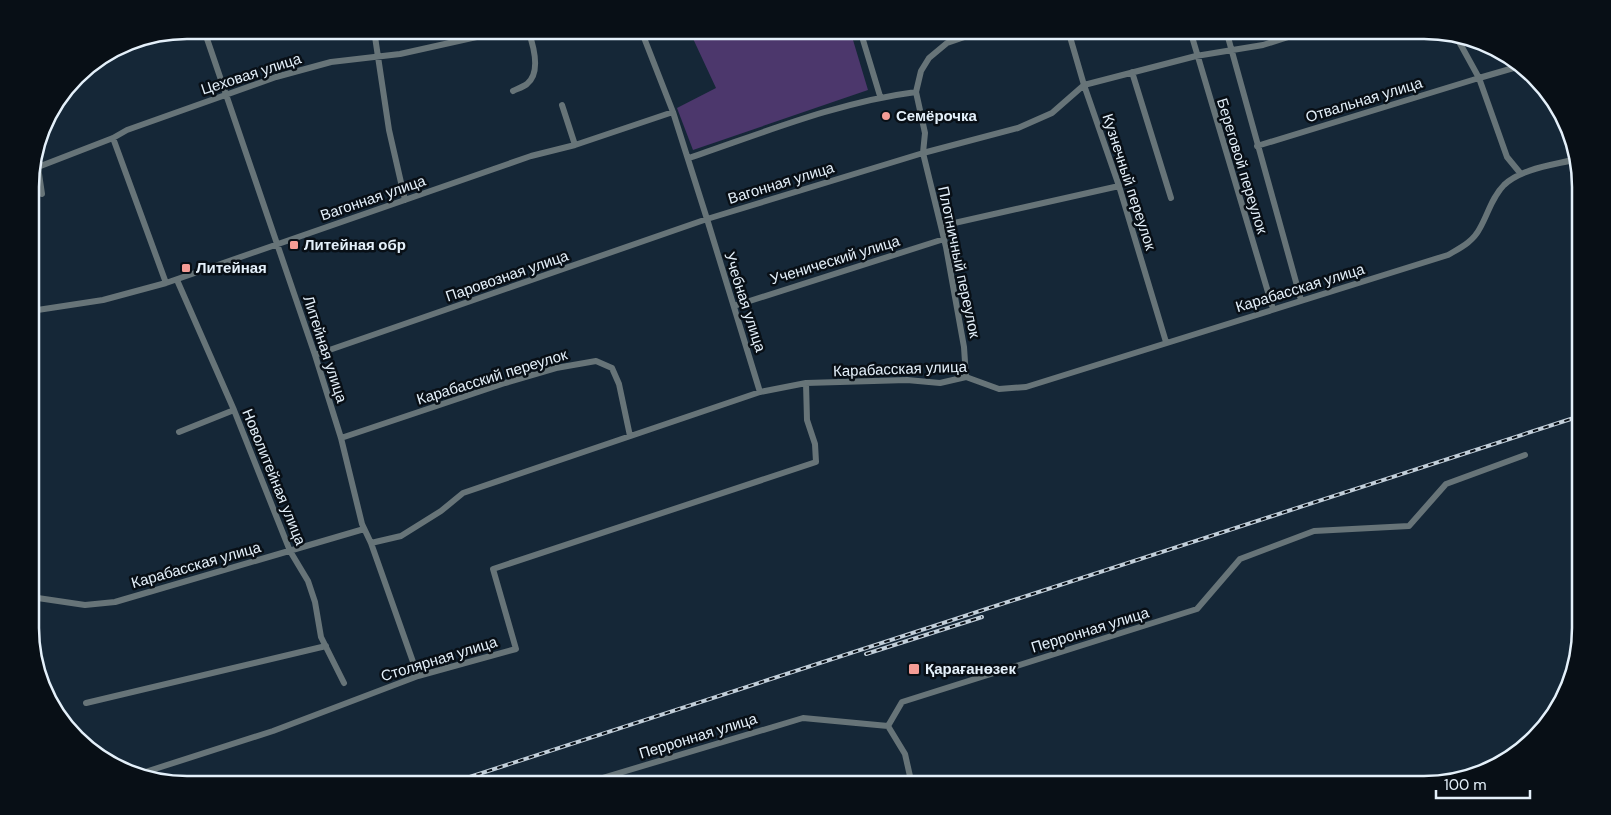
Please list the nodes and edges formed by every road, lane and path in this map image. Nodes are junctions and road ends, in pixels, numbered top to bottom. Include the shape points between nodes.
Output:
1 (207, 39) edge
2 (376, 39) edge
3 (468, 39) edge
4 (531, 39) edge
5 (645, 39) edge
6 (863, 39) edge
7 (958, 39) edge
8 (1071, 39) edge
9 (1192, 39) edge
10 (1229, 39) edge
11 (1281, 39) edge
12 (1460, 43) edge
13 (1232, 50) junction
14 (379, 55) junction
15 (1196, 56) junction
16 (1512, 68) edge
17 (1132, 72) junction
18 (1479, 78) junction
19 (1084, 85) junction
20 (513, 91) dead end
21 (916, 92) junction
22 (226, 95) junction
23 (880, 96) junction
24 (562, 105) dead end
25 (673, 112) junction
26 (114, 138) junction
27 (575, 145) junction
28 (1257, 146) junction
29 (923, 153) junction
30 (689, 158) junction
31 (1570, 161) edge
32 (40, 166) edge
33 (1521, 174) junction
34 (39, 175) edge
35 (1119, 186) junction
36 (42, 194) dead end
37 (1171, 198) dead end
38 (405, 200) junction
39 (707, 219) junction
40 (941, 226) junction
41 (944, 239) junction
42 (277, 245) junction
43 (177, 280) junction
44 (166, 283) junction
45 (1301, 300) junction
46 (734, 306) junction
47 (1273, 309) junction
48 (39, 310) edge
49 (1166, 342) junction
50 (315, 355) junction
51 (966, 377) junction
52 (806, 383) junction
53 (760, 392) junction
54 (234, 410) junction
55 (179, 432) dead end
56 (630, 436) junction
57 (342, 438) junction
58 (1525, 455) dead end
59 (364, 529) junction
60 (371, 543) junction
61 (290, 551) junction
62 (39, 598) edge
63 (326, 646) junction
64 (418, 676) junction
65 (344, 683) dead end
66 (86, 703) dead end
67 (888, 726) junction
68 (148, 771) edge
69 (608, 776) edge
70 (910, 776) edge

1 - 22 street, Литейная улица
2 - 14 street
3 - 14 street, Цеховая улица via 400,54
4 - 20 street via 534,74 529,83
5 - 25 street
6 - 23 street
7 - 21 street via 946,43 929,58 921,71
8 - 19 street, Кузнечный переулок
9 - 15 street, Береговой переулок
10 - 13 street
11 - 13 street
12 - 18 street
13 - 15 street
13 - 28 street
14 - 22 street, Цеховая улица via 331,62
14 - 38 street via 388,121
15 - 17 street
15 - 47 street, Береговой переулок
16 - 18 street, Отвальная улица
17 - 19 street
17 - 37 street
18 - 28 street, Отвальная улица
18 - 33 street via 1507,157
19 - 29 street via 1052,113 1018,128
19 - 35 street, Кузнечный переулок
21 - 23 street
21 - 29 street, Плотничный переулок via 926,133
22 - 26 street, Цеховая улица via 127,130
22 - 42 street, Литейная улица
23 - 30 street
24 - 27 street
25 - 27 street, Вагонная улица
25 - 30 street
26 - 32 street, Цеховая улица
26 - 44 street
27 - 38 street, Вагонная улица via 531,156
28 - 45 street
29 - 39 street, Вагонная улица
29 - 40 street, Плотничный переулок
30 - 39 street
31 - 33 street, Карабасская улица
33 - 45 street, Карабасская улица via 1505,184 1495,196 1479,230 1467,244 1448,256
34 - 36 street, Цеховая улица
35 - 40 street
35 - 49 street, Кузнечный переулок
38 - 42 street, Вагонная улица
39 - 46 street, Учебная улица
39 - 50 street, Паровозная улица
40 - 41 street, Плотничный переулок
41 - 46 street, Ученический улица
41 - 51 street, Плотничный переулок via 964,346
42 - 43 street, Вагонная улица
42 - 50 street, Литейная улица
43 - 44 street, Вагонная улица
43 - 54 street, Новолитейная улица
44 - 48 street, Вагонная улица via 103,300
45 - 47 street, Карабасская улица
46 - 53 street, Учебная улица
47 - 49 street, Карабасская улица
49 - 51 street, Карабасская улица via 1026,387 999,389
50 - 57 street, Литейная улица
51 - 52 street, Карабасская улица via 940,382
52 - 53 street, Карабасская улица
52 - 64 street, Столярная улица via 807,420 815,444 816,462 493,569 516,649
53 - 56 street, Карабасская улица
54 - 55 street
54 - 61 street, Новолитейная улица
56 - 57 street, Карабасский переулок via 612,368 596,360 504,383
56 - 60 street, Карабасская улица via 463,493 408,532
57 - 59 street, Литейная улица
58 - 67 street, Перронная улица via 1446,484 1409,526 1314,531 1240,559 1197,609 902,702
59 - 60 street, Литейная улица
59 - 61 street, Карабасская улица
60 - 64 street, Литейная улица
61 - 62 street, Карабасская улица via 115,602 84,605
61 - 63 street, Новолитейная улица via 308,581
63 - 65 street, Новолитейная улица
63 - 66 street
64 - 68 street, Столярная улица via 273,731
67 - 69 street, Перронная улица via 803,718
67 - 70 street via 905,754

